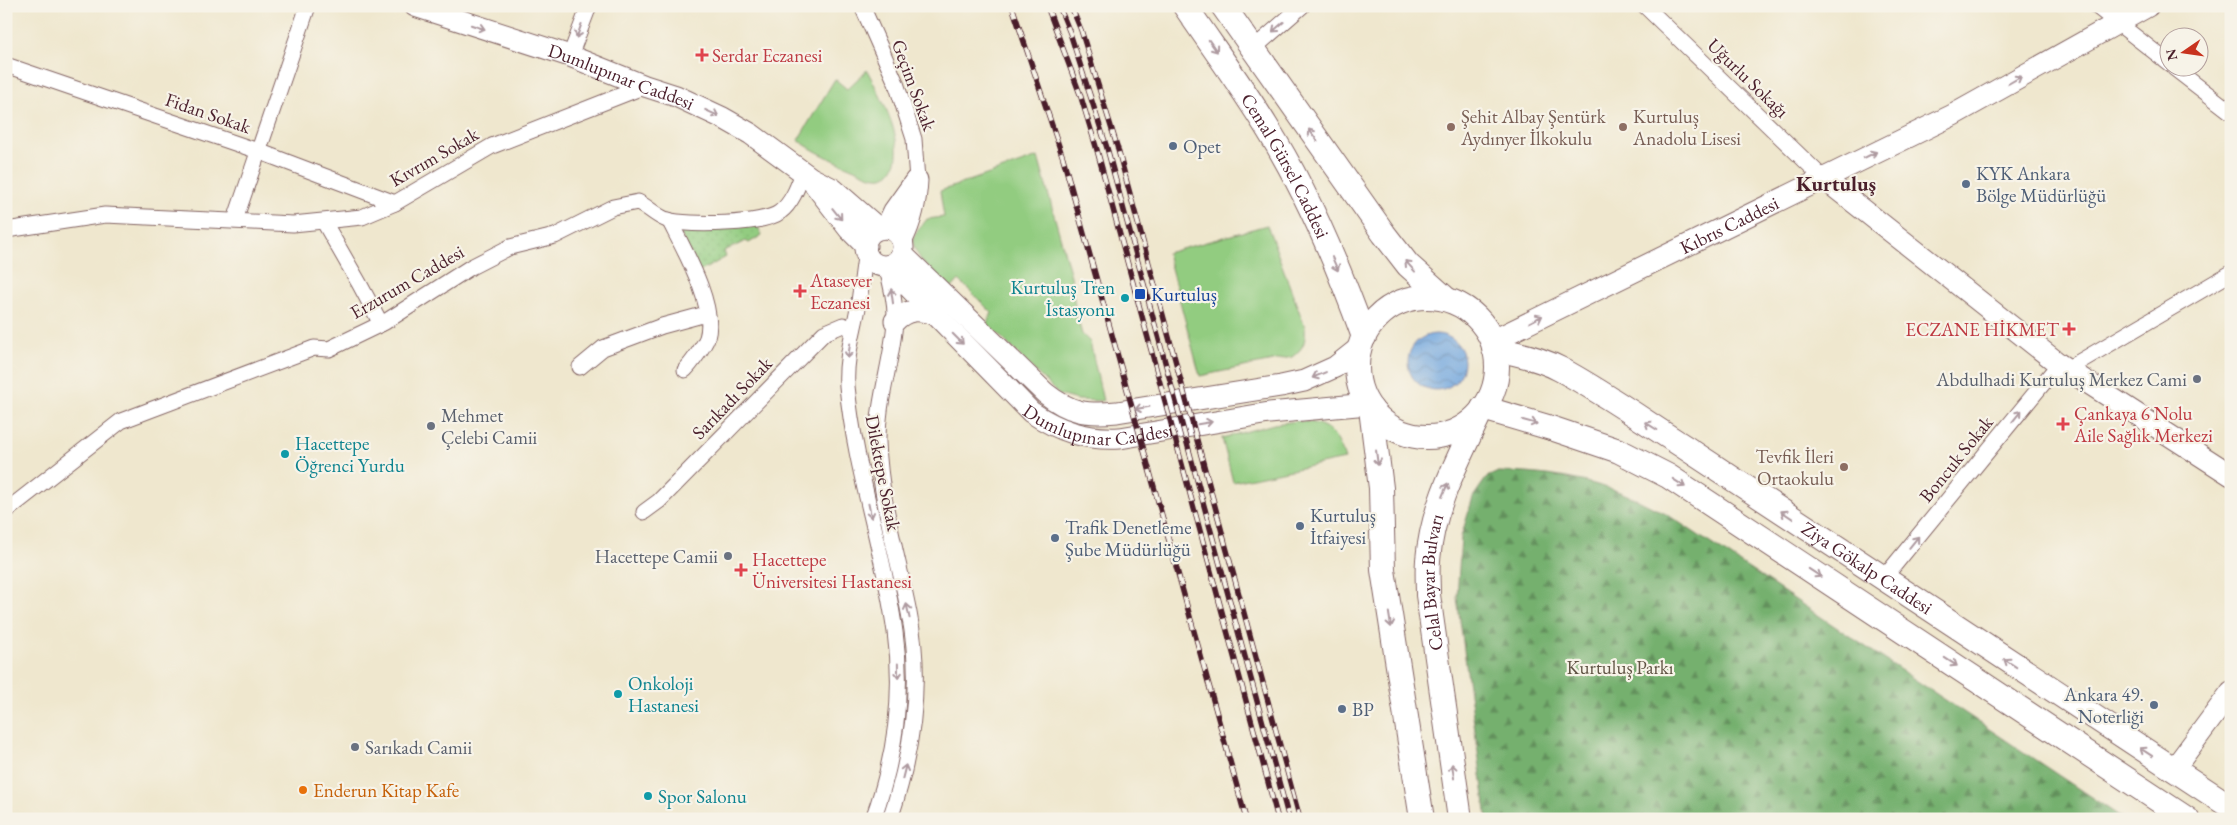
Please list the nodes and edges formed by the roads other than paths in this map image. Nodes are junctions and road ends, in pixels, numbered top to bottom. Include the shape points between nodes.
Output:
1 (308, 6) edge
2 (415, 6) edge
3 (589, 6) edge
4 (862, 6) edge
5 (1185, 6) edge
6 (1223, 6) edge
7 (1302, 6) edge
8 (1646, 6) edge
9 (2096, 6) edge
10 (2148, 6) edge
11 (2117, 22) junction
12 (1253, 49) junction
13 (570, 56) junction
14 (2160, 56) edge
15 (6, 65) edge
16 (2187, 78) edge
17 (645, 86) junction
18 (2231, 112) edge
19 (258, 151) junction
20 (807, 175) junction
21 (1823, 178) junction
22 (916, 180) joint
23 (395, 203) junction
24 (235, 220) junction
25 (669, 220) junction
26 (324, 222) junction
27 (6, 230) edge
28 (891, 247) junction
29 (866, 249) junction
30 (2231, 273) edge
31 (1446, 299) junction
32 (706, 314) junction
33 (934, 314) junction
34 (895, 321) junction
35 (381, 324) junction
36 (853, 329) junction
37 (1361, 343) junction
38 (1493, 345) junction
39 (2063, 366) junction
40 (580, 367) dead end
41 (685, 370) dead end
42 (1370, 407) junction
43 (1481, 411) junction
44 (2231, 475) edge
45 (6, 511) edge
46 (644, 512) dead end
47 (1884, 580) junction
48 (2231, 692) edge
49 (2173, 770) junction
50 (2231, 807) edge
51 (873, 819) edge
52 (890, 819) edge
53 (1422, 819) edge
54 (1460, 819) edge
55 (2187, 819) edge

1 - 19 street
2 -> 13 main road, Dumlupınar Caddesi
3 -> 13 street
4 - 22 street, Geçim Sokak via 896,83 914,139
5 -> 37 main road, Cemal Gürsel Caddesi via 1267,127 1305,198 1330,252
6 - 12 main road, Cemal Gürsel Caddesi
7 -> 12 street
8 - 21 street, Uğurlu Sokağı
9 - 11 street
10 - 11 main road, Kıbrıs Caddesi
11 - 14 street
21 -> 11 main road, Kıbrıs Caddesi via 1952,115
31 -> 12 main road, Cemal Gürsel Caddesi via 1408,265 1384,234
13 - 17 main road, Dumlupınar Caddesi
15 - 19 street, Fidan Sokak
16 - 18 street
17 -> 20 main road, Dumlupınar Caddesi via 676,96 723,118
17 - 23 street, Kıvrım Sokak via 492,146
19 - 23 street, Fidan Sokak
19 - 24 street
20 - 25 street, Erzurum Caddesi via 780,212 760,220 712,224
20 - 28 main road, Dumlupınar Caddesi via 833,189
20 -> 29 main road, Dumlupınar Caddesi
38 -> 21 main road, Kıbrıs Caddesi
21 - 39 main road
22 - 28 main road via 899,203
23 - 26 street, Kıvrım Sokak via 362,217
24 - 26 street, Kıvrım Sokak via 293,224
24 - 27 street, Kıvrım Sokak via 105,215
25 - 32 street via 703,292
25 - 35 street, Erzurum Caddesi via 638,202 613,207 555,236 510,247 471,267
26 - 35 street
28 - 29 main road via 868,238
28 - 29 main road, Dumlupınar Caddesi via 873,263
28 - 33 main road, Dumlupınar Caddesi
34 -> 28 street, Dilektepe Sokak
37 -> 28 main road via 1335,367 1284,386 1117,412 1080,412 1058,403 1046,393
29 - 36 street, Dilektepe Sokak
30 - 39 street, Boncuk Sokak
31 - 37 main road via 1427,296 1409,298 1392,305 1378,316
31 - 38 main road via 1473,314 1484,326
32 - 40 street via 603,348
32 - 41 street via 707,338
33 - 34 main road via 912,311
33 -> 42 main road, Dumlupınar Caddesi via 1030,412 1050,425 1083,436 1120,438 1269,413
52 -> 34 street, Dilektepe Sokak via 908,755 914,700 910,614 886,508 878,440
35 - 45 street, Erzurum Caddesi via 329,348 314,348 121,421
36 - 46 street, Sarıkadı Sokak via 843,325 824,332 659,501
36 -> 51 street, Dilektepe Sokak via 847,374 850,411 892,608 898,660 895,738 890,766
37 - 42 main road via 1358,380
38 - 43 main road via 1497,359 1496,379 1490,398
47 -> 38 main road, Ziya Gökalp Caddesi via 1686,448 1559,369
39 - 44 main road
47 -> 39 street, Boncuk Sokak
42 - 43 main road via 1394,429 1424,437 1454,432
42 -> 53 main road via 1381,488 1383,570
54 -> 43 main road, Celal Bayar Bulvarı via 1428,595 1428,561 1432,529 1442,495
43 -> 55 main road, Ziya Gökalp Caddesi via 1551,428 1619,451 1668,476
49 -> 47 main road, Ziya Gökalp Caddesi
48 - 49 main road
49 - 50 main road, Ziya Gökalp Caddesi

